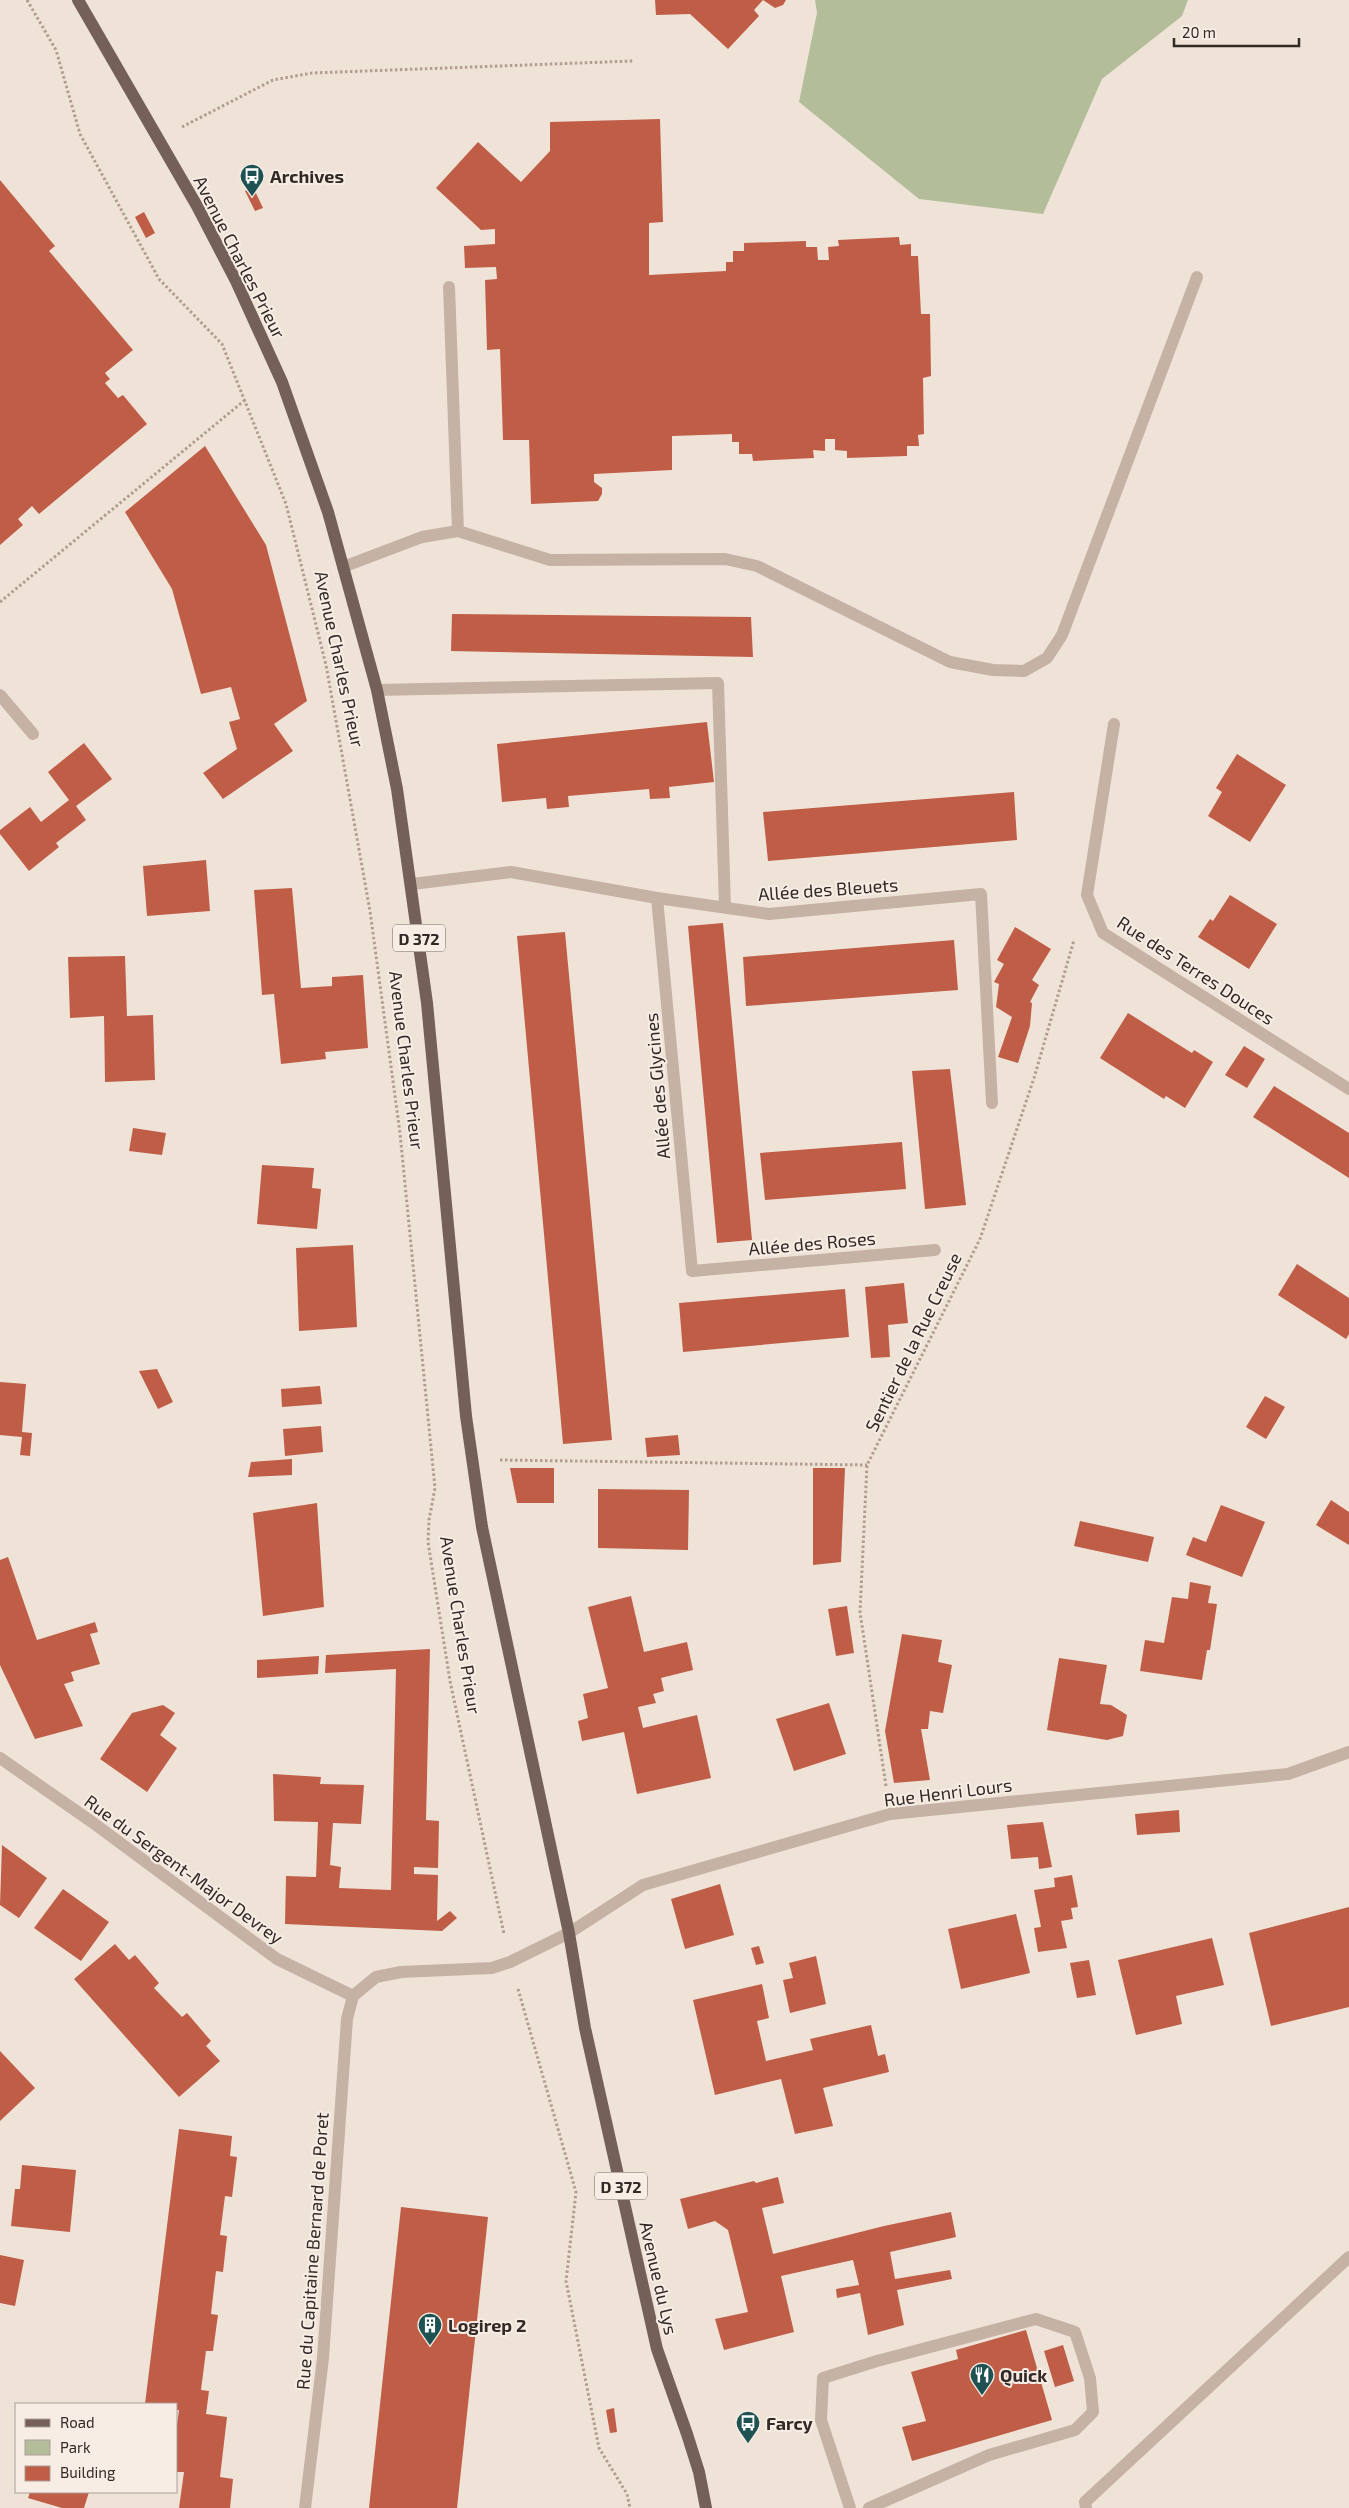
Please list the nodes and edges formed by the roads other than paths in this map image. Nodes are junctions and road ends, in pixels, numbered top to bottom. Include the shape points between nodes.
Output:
1 (78, 0) edge
2 (1197, 276) dead end
3 (449, 287) dead end
4 (458, 531) junction
5 (343, 567) junction
6 (377, 690) junction
7 (0, 695) edge
8 (1114, 724) dead end
9 (32, 734) dead end
10 (412, 884) junction
11 (658, 898) junction
12 (725, 908) junction
13 (1349, 1089) edge
14 (992, 1103) dead end
15 (936, 1250) dead end
16 (692, 1272) joint
17 (1349, 1752) edge
18 (0, 1758) edge
19 (569, 1933) junction
20 (353, 1996) junction
21 (1349, 2257) edge
22 (306, 2508) edge
23 (706, 2508) edge
24 (850, 2508) edge
25 (869, 2508) edge
26 (1086, 2508) edge

1 - 5 main road, Avenue Charles Prieur / D 372 via 159,137 236,281 282,382 328,512
2 - 4 street via 1062,635 1047,658 1024,671 993,670 950,662 757,566 725,559 550,560
3 - 4 street
4 - 5 street via 422,537
5 - 6 main road, Avenue Charles Prieur / D 372
6 - 10 main road, Avenue Charles Prieur / D 372
6 - 12 street via 718,683
7 - 9 street
8 - 13 street, Rue des Terres Douces via 1087,895 1103,933
10 - 11 street, Allée des Bleuets via 511,872
10 - 19 main road, Avenue Charles Prieur / D 372 via 427,1003 472,1459 484,1537
11 - 12 street, Allée des Bleuets
11 - 16 street, Allée des Glycines
12 - 14 street, Allée des Bleuets via 769,914 980,894
15 - 16 street, Allée des Roses
17 - 19 street, Rue Henri Lours via 1288,1774 890,1814 643,1885
18 - 20 street, Rue du Sergent-Major Devrey via 277,1959
19 - 20 street, Rue Henri Lours via 492,1968 401,1972 376,1977
19 - 23 main road, Avenue du Lys / D 372 via 585,2028 657,2349 699,2472
20 - 22 street, Rue du Capitaine Bernard de Poret via 347,2019 323,2358
21 - 26 street via 1086,2502
24 - 25 street via 821,2420 823,2378 1036,2319 1075,2332 1090,2378 1093,2412 1075,2430 989,2454

